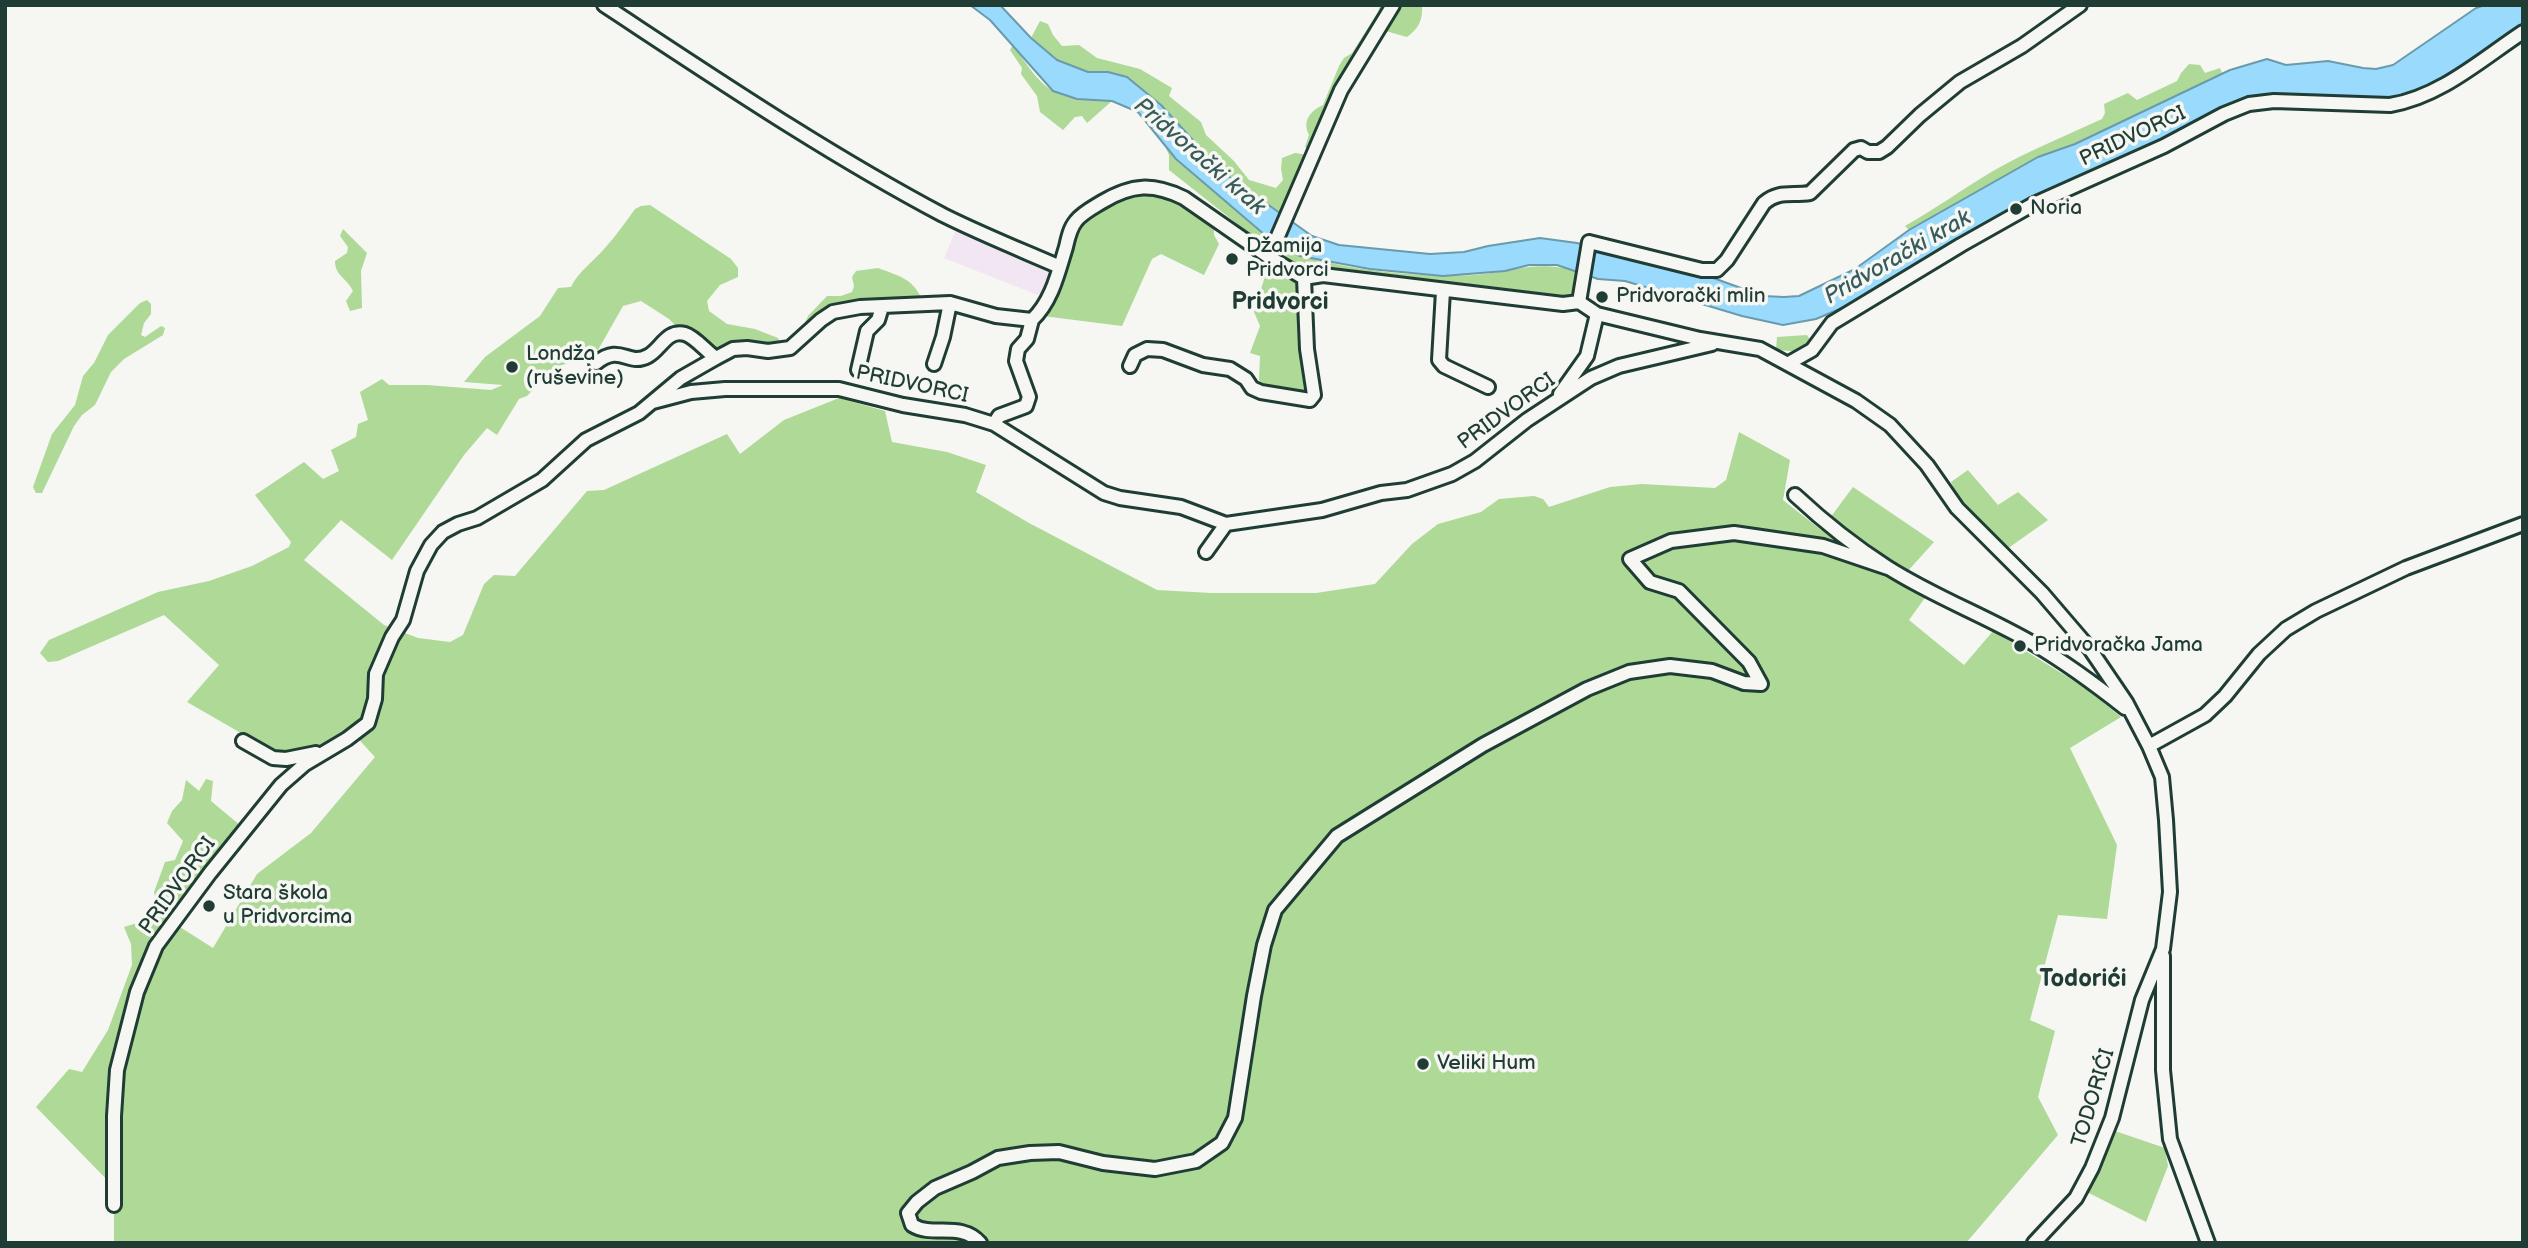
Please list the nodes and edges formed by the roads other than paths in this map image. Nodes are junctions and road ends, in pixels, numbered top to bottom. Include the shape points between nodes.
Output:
1 (604, 5) edge
2 (1393, 5) edge
3 (2080, 5) edge
4 (2523, 32) edge
5 (1269, 257) junction
6 (1059, 268) junction
7 (1304, 278) junction
8 (1443, 292) junction
9 (1579, 302) junction
10 (950, 303) junction
11 (882, 307) junction
12 (1597, 314) junction
13 (1032, 320) junction
14 (1719, 342) junction
15 (716, 358) junction
16 (596, 363) dead end
17 (1789, 363) junction
18 (934, 364) dead end
19 (1130, 366) dead end
20 (858, 370) dead end
21 (1488, 387) dead end
22 (1558, 398) junction
23 (652, 402) junction
24 (994, 424) junction
25 (1795, 495) dead end
26 (1226, 524) junction
27 (2523, 524) edge
28 (1206, 552) dead end
29 (1888, 568) junction
30 (2131, 712) junction
31 (243, 741) dead end
32 (2149, 746) junction
33 (327, 750) junction
34 (2163, 949) junction
35 (114, 1205) dead end
36 (979, 1243) edge
37 (2034, 1243) edge
38 (2208, 1243) edge

1 - 6 street via 880,180
2 - 5 street via 1342,90
3 - 9 street via 1960,82 1879,152 1854,149 1810,193 1771,197 1717,270 1589,242
4 - 17 street, PRIDVORCI via 2472,68 2407,102 2274,101 2224,114 1973,238 1832,323 1812,350
5 - 6 street via 1184,198 1139,187 1111,196 1076,220
5 - 7 street
6 - 13 street via 1051,293
7 - 8 street via 1323,275
7 - 19 street via 1314,395 1310,400 1261,392 1230,369 1203,365 1163,350 1147,349 1135,355
8 - 9 street
8 - 21 street, PRIDVORCI via 1438,360
9 - 12 street, PRIDVORCI
10 - 11 street, PRIDVORCI
10 - 13 street, PRIDVORCI
10 - 18 street
11 - 15 street, PRIDVORCI via 833,312 790,348 733,349
11 - 20 street via 867,331
12 - 14 street, PRIDVORCI
12 - 22 street via 1587,356
13 - 24 street via 1016,361 1029,397 1026,406 999,416
14 - 17 street, PRIDVORCI via 1760,349
14 - 22 street, PRIDVORCI via 1619,366
15 - 16 street via 685,334 676,333 649,356 610,354
15 - 23 street, PRIDVORCI
17 - 30 street, PRIDVORCI via 1890,425 1927,465 1957,508 2042,593 2090,649
22 - 26 street, PRIDVORCI via 1452,474 1322,510
23 - 24 street, PRIDVORCI via 725,389 839,389
23 - 33 street, PRIDVORCI via 586,440 542,480 477,519 443,532 417,571 403,620 376,674 368,723
24 - 26 street, PRIDVORCI via 1104,493 1181,507
25 - 29 street via 1829,527
26 - 28 street
27 - 32 street via 2406,568 2316,611 2286,629 2259,654 2205,715
29 - 30 street via 2033,644
29 - 36 street via 1823,546 1734,533 1671,541 1630,559 1650,582 1679,591 1749,662 1761,684 1670,666 1629,672 1587,688 1483,745 1337,836 1275,910 1254,996 1235,1118 1222,1143 1196,1161 1155,1169 1059,1153 998,1158 935,1188 908,1213 920,1231 966,1231
30 - 32 street, PRIDVORCI
31 - 33 street, PRIDVORCI via 273,758
32 - 34 street, TODORIĆI via 2162,777 2166,820 2169,892
33 - 35 street, PRIDVORCI via 281,785 153,952 137,992 117,1070
34 - 37 street, TODORIĆI via 2142,1000 2112,1118 2092,1168 2076,1198
34 - 38 street, TODORIĆI via 2163,1070 2170,1139

